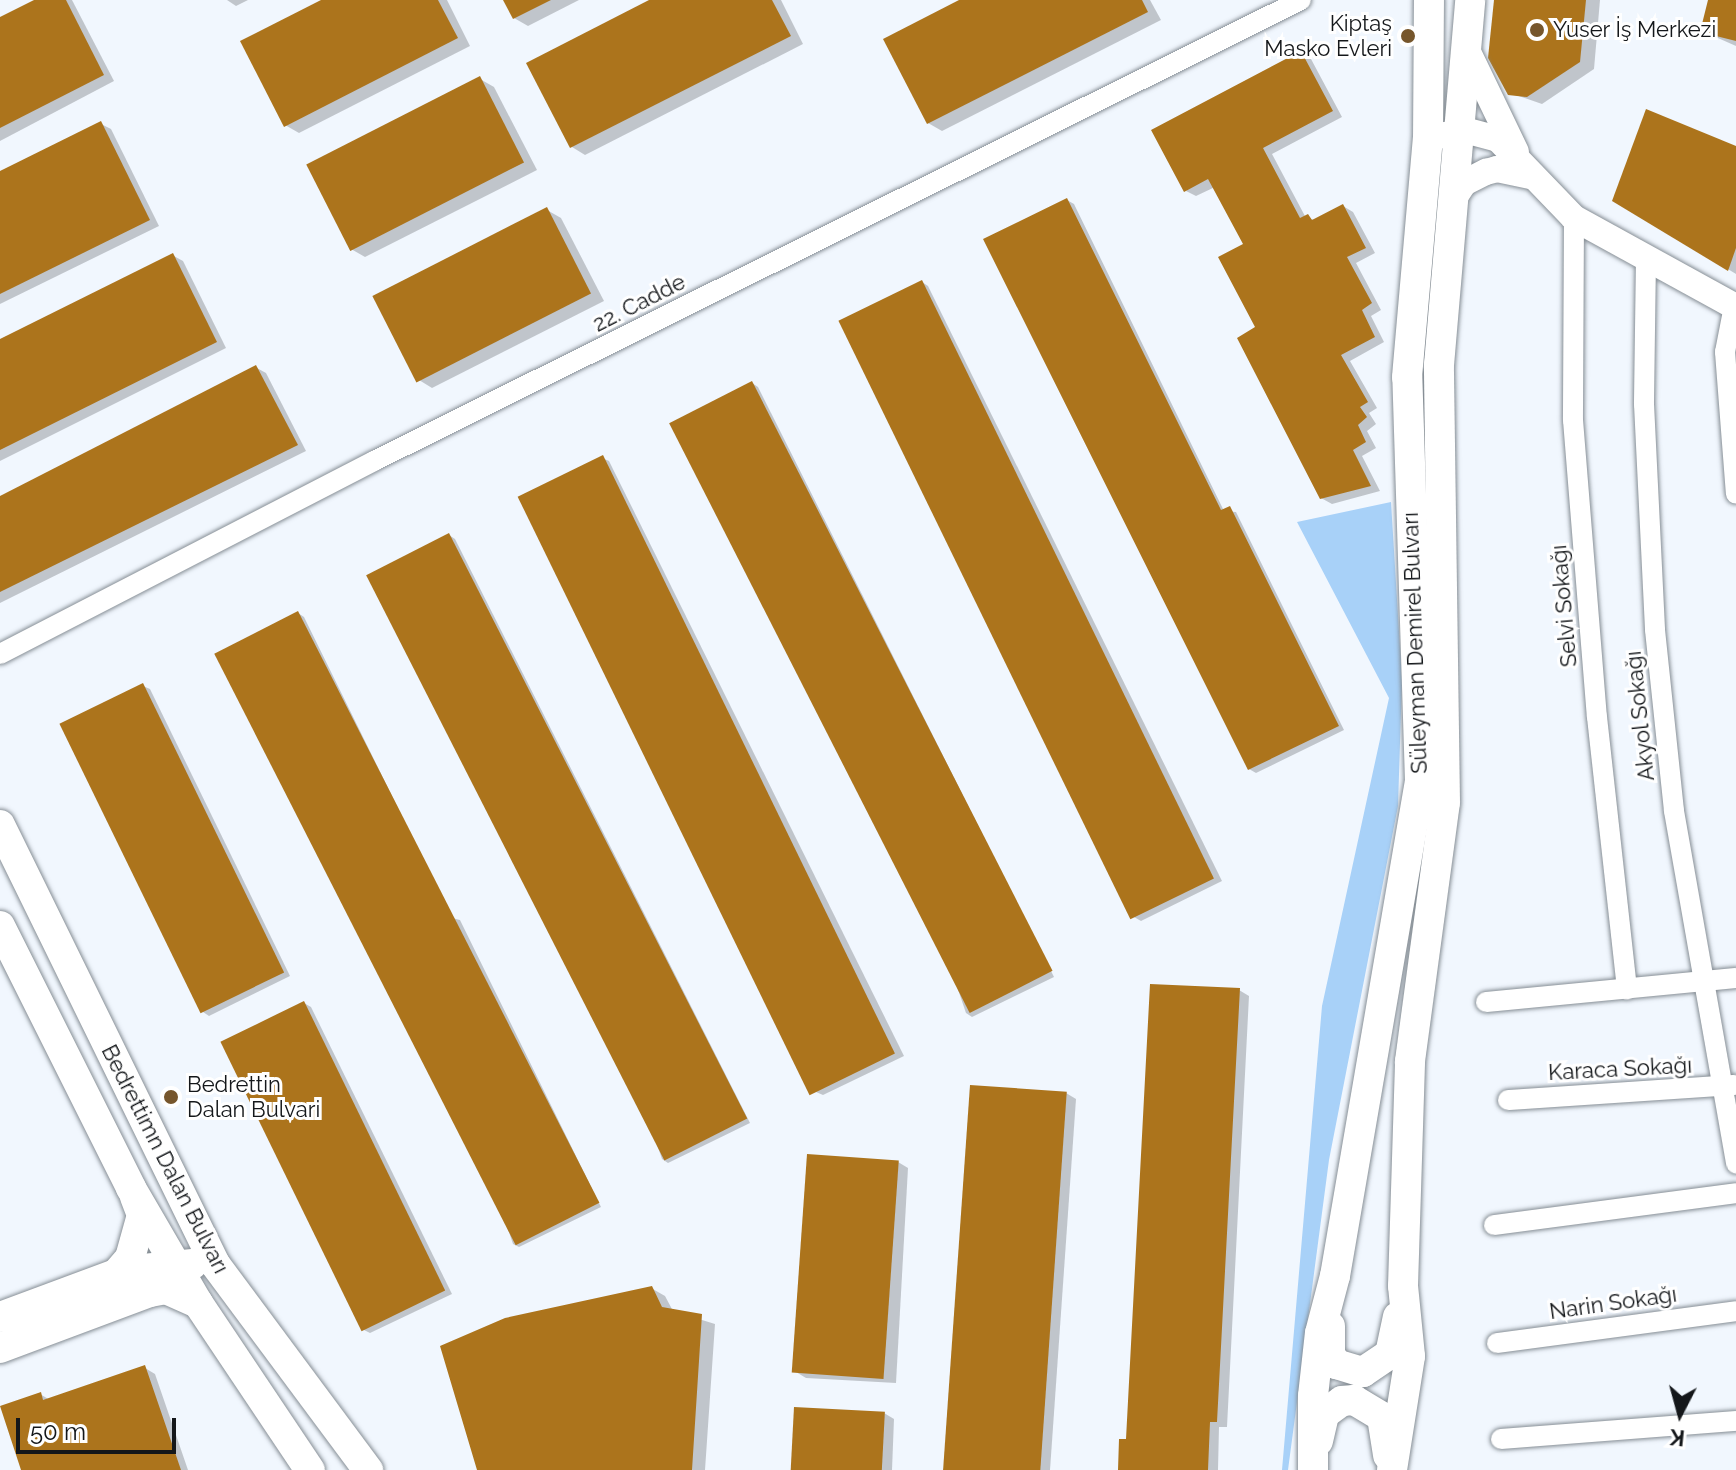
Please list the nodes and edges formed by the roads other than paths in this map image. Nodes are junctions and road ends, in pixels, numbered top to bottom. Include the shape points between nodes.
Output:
1 (1301, 0) edge
2 (1429, 0) edge
3 (1470, 0) edge
4 (1466, 48) junction
5 (1460, 131) junction
6 (1428, 139) junction
7 (1530, 176) junction
8 (1454, 198) junction
9 (1574, 218) junction
10 (1646, 258) junction
11 (1735, 307) edge
12 (1736, 494) edge
13 (0, 654) edge
14 (0, 825) edge
15 (0, 926) edge
16 (1736, 978) edge
17 (1705, 981) junction
18 (1627, 989) junction
19 (1486, 1002) dead end
20 (1729, 1086) edge
21 (1508, 1100) dead end
22 (1736, 1164) edge
23 (131, 1188) junction
24 (1736, 1193) edge
25 (1494, 1225) dead end
26 (177, 1264) junction
27 (215, 1264) junction
28 (117, 1273) junction
29 (1335, 1276) junction
30 (1403, 1286) junction
31 (198, 1303) junction
32 (1736, 1311) edge
33 (0, 1317) edge
34 (1497, 1343) dead end
35 (0, 1348) edge
36 (1736, 1421) edge
37 (1501, 1439) dead end
38 (310, 1470) edge
39 (368, 1470) edge
40 (1314, 1470) edge
41 (1390, 1470) edge

1 - 13 street, 22. Cadde via 374,461
2 - 6 main road, Süleyman Demirel Bulvarı
3 - 4 main road, Süleyman Demirel Bulvarı
4 - 5 main road, Süleyman Demirel Bulvarı
4 - 7 street
5 - 6 street
5 - 7 street via 1498,139
5 - 8 main road, Süleyman Demirel Bulvarı
6 - 29 main road, Süleyman Demirel Bulvarı via 1407,377 1420,781
7 - 8 street via 1486,172 1464,183
7 - 9 street
8 - 30 main road, Süleyman Demirel Bulvarı via 1439,365 1445,803 1410,1061
9 - 10 street
9 - 18 street, Selvi Sokağı via 1573,420 1597,717
10 - 11 street
10 - 17 street, Akyol Sokağı via 1644,404 1655,630 1674,811
11 - 12 street via 1725,352
14 - 27 main road, Bedrettimn Dalan Bulvarı
15 - 23 main road, Bedrettimn Dalan Bulvarı
16 - 17 street
17 - 18 street
17 - 20 street, Akyol Sokağı
18 - 19 street
20 - 21 street, Karaca Sokağı
20 - 22 street, Akyol Sokağı
23 - 26 main road, Bedrettimn Dalan Bulvarı
23 - 28 main road via 142,1215 130,1258
24 - 25 street
26 - 27 main road
26 - 28 main road
26 - 31 main road, Bedrettimn Dalan Bulvarı
27 - 39 main road, Bedrettimn Dalan Bulvarı
28 - 33 main road
29 - 30 main road via 1330,1354 1347,1370 1363,1372 1390,1354
29 - 40 main road, Süleyman Demirel Bulvarı via 1315,1364
30 - 41 main road, Süleyman Demirel Bulvarı via 1410,1356
31 - 35 main road via 166,1289 150,1292
31 - 38 main road, Bedrettimn Dalan Bulvarı
32 - 34 street, Narin Sokağı
36 - 37 street
40 - 41 main road via 1324,1414 1342,1401 1354,1400 1382,1417

